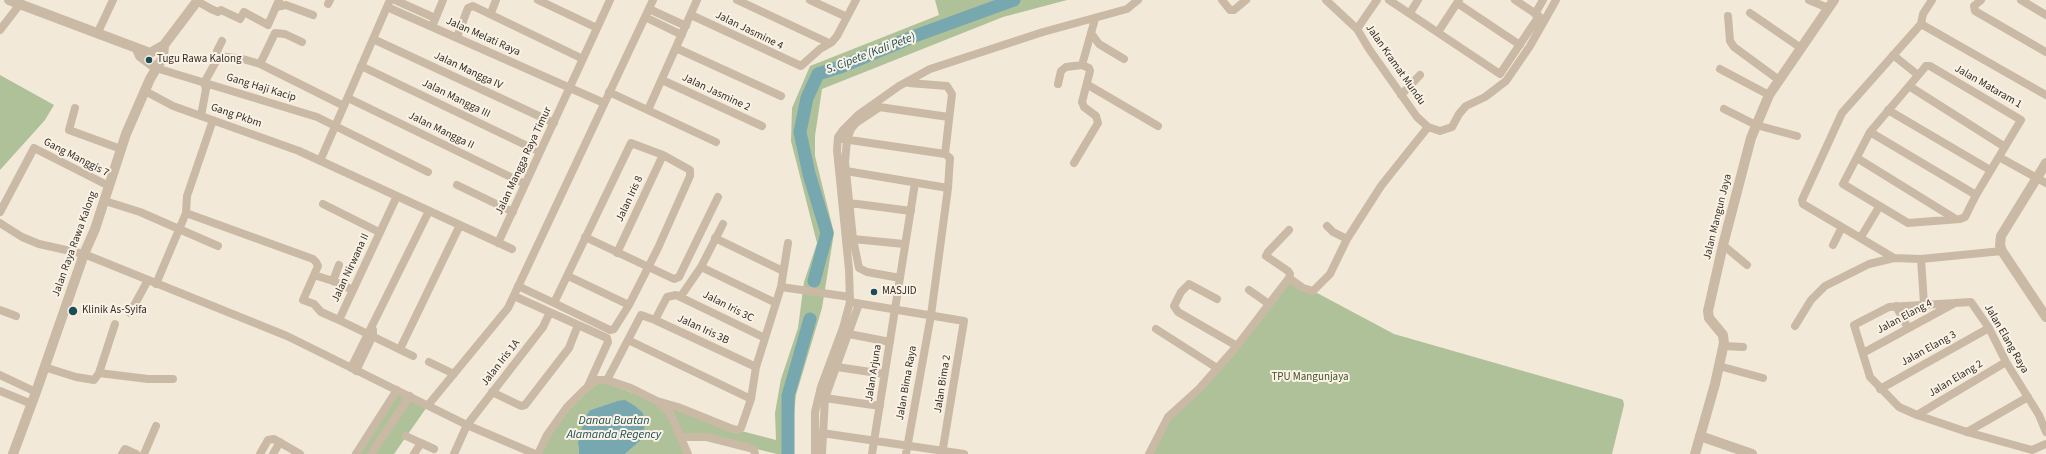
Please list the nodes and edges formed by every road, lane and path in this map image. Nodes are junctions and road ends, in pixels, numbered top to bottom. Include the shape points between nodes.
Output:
1 (9, 0) edge
2 (114, 0) edge
3 (197, 0) edge
4 (394, 0) edge
5 (443, 0) edge
6 (496, 0) edge
7 (538, 0) edge
8 (610, 0) edge
9 (653, 0) edge
10 (697, 0) edge
11 (737, 0) edge
12 (810, 0) edge
13 (856, 0) edge
14 (1138, 0) edge
15 (1222, 0) edge
16 (1246, 0) edge
17 (1326, 0) edge
18 (1377, 0) edge
19 (1389, 0) edge
20 (1418, 0) edge
21 (1515, 0) edge
22 (1543, 0) edge
23 (1556, 0) edge
24 (1809, 0) edge
25 (1932, 0) edge
26 (1981, 0) edge
27 (2024, 1) edge
28 (1458, 2) edge
29 (278, 3) edge
30 (389, 3) edge
31 (20, 4) junction
32 (1831, 4) edge
33 (649, 9) junction
34 (491, 13) junction
35 (1410, 13) junction
36 (1535, 14) junction
37 (1750, 14) dead end
38 (313, 15) dead end
39 (690, 15) junction
40 (2046, 15) edge
41 (1728, 16) dead end
42 (645, 17) junction
43 (847, 17) junction
44 (435, 18) junction
45 (1095, 19) junction
46 (1921, 24) junction
47 (432, 26) junction
48 (686, 26) junction
49 (597, 28) junction
50 (1357, 29) junction
51 (0, 30) edge
52 (98, 32) junction
53 (1438, 32) junction
54 (1091, 33) junction
55 (682, 35) junction
56 (457, 37) junction
57 (373, 39) junction
58 (222, 41) dead end
59 (302, 42) dead end
60 (829, 43) junction
61 (164, 45) junction
62 (1520, 45) junction
63 (136, 48) junction
64 (676, 48) junction
65 (1801, 48) junction
66 (2046, 52) edge
67 (1893, 55) junction
68 (219, 56) junction
69 (583, 59) junction
70 (1124, 60) dead end
71 (260, 64) junction
72 (1082, 65) junction
73 (361, 66) junction
74 (156, 68) junction
75 (1720, 69) dead end
76 (1420, 75) dead end
77 (1918, 75) junction
78 (662, 80) junction
79 (1779, 80) junction
80 (908, 82) junction
81 (204, 83) junction
82 (1058, 84) dead end
83 (1088, 85) junction
84 (1909, 86) junction
85 (570, 87) junction
86 (145, 91) junction
87 (609, 92) junction
88 (1401, 95) junction
89 (1769, 95) junction
90 (2046, 95) edge
91 (780, 96) dead end
92 (348, 98) junction
93 (604, 103) junction
94 (344, 106) junction
95 (875, 106) junction
96 (75, 108) dead end
97 (1724, 109) dead end
98 (648, 110) junction
99 (1888, 110) junction
100 (201, 116) junction
101 (949, 117) junction
102 (213, 120) junction
103 (554, 123) junction
104 (1756, 125) junction
105 (335, 126) junction
106 (762, 126) dead end
107 (1158, 126) dead end
108 (1428, 126) junction
109 (1870, 132) junction
110 (1797, 136) dead end
111 (838, 137) junction
112 (847, 140) junction
113 (716, 142) dead end
114 (2005, 147) junction
115 (121, 149) junction
116 (540, 152) junction
117 (945, 154) junction
118 (663, 155) junction
119 (2000, 157) junction
120 (1857, 158) junction
121 (320, 161) junction
122 (1074, 163) dead end
123 (2046, 163) edge
124 (1990, 170) junction
125 (846, 171) junction
126 (428, 172) dead end
127 (2042, 181) edge
128 (915, 183) junction
129 (525, 184) junction
130 (458, 185) dead end
131 (109, 186) junction
132 (948, 188) junction
133 (1976, 195) junction
134 (396, 196) junction
135 (718, 197) dead end
136 (105, 201) junction
137 (850, 203) junction
138 (323, 204) dead end
139 (1879, 207) junction
140 (429, 211) junction
141 (911, 211) junction
142 (0, 212) edge
143 (513, 212) junction
144 (186, 213) junction
145 (1954, 218) junction
146 (0, 223) edge
147 (723, 224) dead end
148 (460, 225) junction
149 (1327, 226) dead end
150 (1842, 227) junction
151 (179, 229) junction
152 (1288, 230) dead end
153 (380, 232) junction
154 (1861, 237) junction
155 (585, 238) junction
156 (715, 238) junction
157 (852, 239) junction
158 (1347, 239) junction
159 (498, 243) junction
160 (788, 243) dead end
161 (904, 244) junction
162 (1723, 245) junction
163 (1833, 245) dead end
164 (218, 246) dead end
165 (2001, 246) junction
166 (512, 249) dead end
167 (617, 253) junction
168 (84, 254) junction
169 (1894, 258) junction
170 (1921, 259) junction
171 (339, 265) dead end
172 (1747, 265) dead end
173 (647, 267) junction
174 (701, 267) junction
175 (783, 271) junction
176 (314, 275) junction
177 (568, 276) junction
178 (900, 278) junction
179 (1289, 278) junction
180 (333, 281) junction
181 (152, 282) junction
182 (518, 286) junction
183 (781, 287) junction
184 (353, 290) junction
185 (1249, 290) dead end
186 (514, 296) junction
187 (681, 296) junction
188 (1217, 299) dead end
189 (850, 300) junction
190 (1958, 302) junction
191 (554, 303) junction
192 (776, 303) junction
193 (859, 304) junction
194 (1269, 304) junction
195 (1924, 304) junction
196 (629, 305) junction
197 (1896, 306) junction
198 (0, 310) edge
199 (895, 310) junction
200 (550, 312) junction
201 (130, 313) dead end
202 (16, 316) dead end
203 (930, 316) junction
204 (2046, 318) edge
205 (339, 320) junction
206 (655, 320) junction
207 (115, 324) dead end
208 (578, 325) junction
209 (1795, 326) dead end
210 (1908, 328) junction
211 (1989, 328) junction
212 (1156, 329) dead end
213 (370, 334) junction
214 (849, 334) junction
215 (765, 338) junction
216 (628, 340) junction
217 (890, 342) junction
218 (1237, 346) junction
219 (1723, 346) junction
220 (1743, 347) dead end
221 (400, 349) junction
222 (1863, 352) junction
223 (413, 356) dead end
224 (429, 362) dead end
225 (2006, 362) junction
226 (1719, 366) junction
227 (44, 367) junction
228 (756, 367) junction
229 (836, 367) junction
230 (1217, 368) junction
231 (353, 369) junction
232 (99, 373) junction
233 (454, 374) junction
234 (884, 374) junction
235 (0, 375) edge
236 (1763, 378) dead end
237 (173, 379) dead end
238 (607, 380) junction
239 (588, 386) junction
240 (1880, 389) junction
241 (0, 390) edge
242 (397, 390) junction
243 (36, 392) junction
244 (492, 392) junction
245 (410, 396) junction
246 (2028, 397) junction
247 (825, 398) junction
248 (751, 399) junction
249 (657, 401) junction
250 (32, 404) junction
251 (429, 404) junction
252 (880, 406) junction
253 (2042, 413) edge
254 (1917, 415) junction
255 (467, 425) junction
256 (156, 426) dead end
257 (1967, 432) junction
258 (2046, 432) edge
259 (822, 434) junction
260 (406, 436) dead end
261 (1700, 436) junction
262 (681, 437) junction
263 (874, 440) junction
264 (280, 442) junction
265 (421, 443) junction
266 (2046, 444) edge
267 (434, 449) dead end
268 (907, 450) edge
269 (942, 452) edge
270 (12, 454) edge
271 (122, 454) edge
272 (136, 454) edge
273 (144, 454) edge
274 (260, 454) edge
275 (273, 454) edge
276 (300, 454) edge
277 (356, 454) edge
278 (370, 454) edge
279 (414, 454) edge
280 (454, 454) edge
281 (536, 454) edge
282 (688, 454) edge
283 (755, 454) edge
284 (815, 454) edge
285 (822, 454) edge
286 (872, 454) edge
287 (964, 454) edge
288 (1149, 454) edge
289 (1695, 454) edge
290 (1752, 454) edge

1 - 31 street
2 - 52 street
3 - 29 street via 218,12 221,10 240,19 244,12 268,25
3 - 61 street
4 - 44 street
5 - 44 street
6 - 34 street
7 - 49 street
8 - 49 street, Jalan Mangga Raya Timur
9 - 33 street
10 - 39 street
11 - 60 street
12 - 43 street
13 - 43 street
14 - 45 street via 1127,9
15 - 16 street via 1230,10 1234,10
17 - 50 street, Jalan Kramat Mundu
18 - 50 street
19 - 35 street
20 - 35 street
21 - 36 street
22 - 36 street
23 - 108 street via 1530,46 1506,81 1486,97 1466,106 1452,127 1440,131
24 - 32 street
25 - 46 street via 1923,14
26 - 66 street via 1974,6 1974,11
27 - 40 street
28 - 53 street
28 - 62 street
29 - 38 street
30 - 47 street, Jalan Melati Raya
30 - 57 street
31 - 51 street
31 - 52 street
32 - 65 street, Jalan Mangun Jaya
33 - 42 street
33 - 48 street
34 - 56 street via 476,6 470,7
34 - 69 street
35 - 53 street
36 - 62 street via 1539,16
37 - 65 street
39 - 48 street
39 - 60 street, Jalan Jasmine 4 via 798,66 805,65
41 - 79 street via 1730,41 1734,47
42 - 55 street
42 - 87 street
43 - 60 street via 837,36
44 - 47 street
45 - 54 street
45 - 80 street via 1043,32 930,69
46 - 67 street
46 - 90 street
47 - 56 street, Jalan Melati Raya
48 - 55 street
49 - 69 street, Jalan Mangga Raya Timur
50 - 88 street, Jalan Kramat Mundu
52 - 63 street
53 - 62 street via 1500,74
54 - 70 street via 1099,44
54 - 72 street
55 - 64 street
56 - 85 street, Jalan Melati Raya
57 - 73 street
57 - 103 street, Jalan Mangga IV
58 - 68 street via 217,51
59 - 71 street via 285,34 275,34
61 - 63 street via 150,53
61 - 74 street, Jalan Raya Rawa Kalong via 164,57
63 - 74 street via 140,56
64 - 78 street
64 - 91 street
65 - 79 street, Jalan Mangun Jaya
67 - 77 street
67 - 150 street via 1842,113 1802,200 1805,206
68 - 71 street
68 - 81 street
69 - 85 street, Jalan Mangga Raya Timur
71 - 94 street
72 - 82 street via 1063,68
72 - 83 street via 1090,71
73 - 92 street
73 - 116 street, Jalan Mangga III
74 - 81 street, Gang Haji Kacip
74 - 86 street, Jalan Raya Rawa Kalong
75 - 89 street
76 - 88 street
77 - 84 street
77 - 114 street, Jalan Mataram 1 via 1928,66 2020,118 2021,121
78 - 98 street
78 - 106 street, Jalan Jasmine 2
79 - 89 street, Jalan Mangun Jaya
80 - 95 street
80 - 101 street via 947,86 952,94
81 - 100 street via 206,89
81 - 105 street, Gang Haji Kacip via 317,117
83 - 107 street
83 - 122 street via 1082,102 1096,116 1098,123
84 - 99 street
84 - 114 street
85 - 93 street, Jalan Melati Raya
85 - 103 street, Jalan Mangga Raya Timur
86 - 100 street, Gang Pkbm via 173,106
86 - 115 street, Jalan Raya Rawa Kalong
87 - 93 street
87 - 98 street
88 - 108 street, Jalan Kramat Mundu
89 - 104 street, Jalan Mangun Jaya
92 - 94 street
92 - 129 street, Jalan Mangga II
93 - 182 street
94 - 105 street
95 - 101 street
95 - 111 street via 846,126
95 - 112 street via 851,129
96 - 115 street via 69,130
97 - 104 street
98 - 113 street
99 - 109 street
99 - 124 street
100 - 102 street, Gang Pkbm
101 - 117 street
102 - 121 street, Gang Pkbm
102 - 144 street via 187,196
103 - 116 street, Jalan Mangga Raya Timur
104 - 110 street
104 - 162 street, Jalan Mangun Jaya
105 - 121 street
105 - 126 street, Gang Haji Kacip
108 - 158 street via 1381,186
109 - 120 street
109 - 133 street
111 - 112 street
111 - 189 street
112 - 117 street
112 - 125 street
114 - 119 street
115 - 131 street, Jalan Raya Rawa Kalong
116 - 129 street, Jalan Mangga Raya Timur
117 - 132 street, Jalan Bima Raya via 950,158
118 - 155 street via 631,142
118 - 167 street, Jalan Iris 8
118 - 173 street via 691,172
119 - 124 street
119 - 127 street
120 - 139 street via 1843,184
120 - 145 street
121 - 134 street, Gang Pkbm
123 - 127 street
124 - 133 street
125 - 128 street
125 - 137 street
127 - 165 street via 2001,236
128 - 132 street
128 - 141 street, Jalan Arjuna
129 - 143 street, Jalan Mangga Raya Timur
130 - 143 street
131 - 136 street, Jalan Raya Rawa Kalong
131 - 142 street, Gang Manggis 7 via 34,148
132 - 203 street, Jalan Bima Raya
133 - 145 street via 1965,217
134 - 140 street, Gang Pkbm
134 - 153 street, Jalan Nirwana II
135 - 173 street via 679,277 674,279
136 - 151 street via 140,212
136 - 168 street, Jalan Raya Rawa Kalong
137 - 141 street
137 - 157 street
138 - 153 street
139 - 145 street via 1908,223
139 - 154 street
140 - 148 street, Gang Pkbm
140 - 213 street
141 - 161 street, Jalan Arjuna
143 - 159 street, Jalan Mangga Raya Timur
144 - 151 street
144 - 176 street via 313,259 318,266
146 - 168 street via 39,244
147 - 156 street
148 - 159 street, Gang Pkbm
148 - 221 street
149 - 158 street
150 - 154 street
150 - 163 street
151 - 164 street
151 - 181 street
152 - 179 street via 1266,256 1288,271
153 - 184 street, Jalan Nirwana II
154 - 169 street
155 - 167 street
155 - 177 street
156 - 174 street
156 - 175 street
157 - 161 street
157 - 178 street via 859,268
158 - 179 street via 1330,274 1314,290 1303,288
159 - 166 street, Gang Pkbm
160 - 175 street
161 - 178 street, Jalan Arjuna
162 - 172 street
162 - 219 street, Jalan Mangun Jaya via 1708,311 1709,318 1723,335
165 - 170 street
165 - 204 street
167 - 173 street
168 - 181 street
168 - 227 street, Jalan Raya Rawa Kalong
169 - 170 street
169 - 209 street via 1869,264 1825,286 1811,300
170 - 195 street
171 - 180 street
173 - 196 street
174 - 187 street
174 - 192 street
175 - 183 street
176 - 180 street
176 - 205 street via 303,300
177 - 191 street
177 - 196 street
178 - 199 street, Jalan Arjuna
179 - 194 street
180 - 184 street
181 - 201 street
181 - 231 street via 287,336
182 - 186 street
182 - 191 street
183 - 189 street via 829,294
183 - 192 street
184 - 205 street, Jalan Nirwana II
185 - 194 street
186 - 200 street
186 - 233 street via 508,308
187 - 206 street via 667,297
187 - 215 street, Jalan Iris 3C
188 - 218 street via 1189,284 1181,292 1174,306 1178,312
189 - 193 street
189 - 284 street via 815,412
190 - 195 street, Jalan Elang Raya
190 - 210 street, Jalan Elang 4
190 - 211 street, Jalan Elang Raya via 1972,303
191 - 196 street via 610,330 614,329
192 - 215 street
193 - 199 street
193 - 214 street
194 - 218 street
195 - 197 street, Jalan Elang Raya
197 - 210 street
197 - 222 street, Jalan Elang Raya via 1854,325
198 - 202 street
199 - 203 street
199 - 217 street, Jalan Arjuna
200 - 208 street
200 - 244 street, Jalan Iris 1A via 543,327
203 - 268 street, Jalan Bima Raya
203 - 269 street, Jalan Bima 2 via 964,321
205 - 213 street, Jalan Nirwana II
206 - 216 street, Jalan Iris 3B via 641,315
206 - 228 street, Jalan Iris 3B
207 - 232 street
208 - 239 street via 607,338 608,342
208 - 244 street via 569,348 525,405 521,406
210 - 222 street, Jalan Elang 4
211 - 225 street, Jalan Elang Raya
211 - 240 street, Jalan Elang 3
212 - 230 street
213 - 221 street, Jalan Nirwana II
213 - 231 street
214 - 217 street
214 - 229 street
215 - 228 street
216 - 238 street
216 - 248 street
217 - 234 street, Jalan Arjuna
218 - 230 street
219 - 220 street
219 - 226 street, Jalan Mangun Jaya
221 - 223 street, Jalan Nirwana II
222 - 240 street via 1870,377
224 - 233 street
225 - 246 street, Jalan Elang Raya
225 - 254 street, Jalan Elang 2
226 - 236 street
226 - 261 street, Jalan Mangun Jaya
227 - 232 street via 93,380 96,380
227 - 243 street, Jalan Raya Rawa Kalong
228 - 248 street
229 - 234 street
229 - 247 street
230 - 288 street via 1199,389 1168,417
231 - 242 street
232 - 237 street via 148,379
233 - 251 street
234 - 252 street, Jalan Arjuna
235 - 243 street
238 - 239 street via 597,380
238 - 249 street
239 - 281 street via 554,424
240 - 254 street via 1899,407
241 - 250 street
242 - 245 street
242 - 277 street
243 - 250 street, Jalan Raya Rawa Kalong
244 - 255 street, Jalan Iris 1A
245 - 251 street
245 - 278 street
246 - 253 street, Jalan Elang Raya
246 - 257 street
247 - 252 street
247 - 259 street
248 - 249 street via 741,428 737,430
249 - 262 street via 670,413
250 - 270 street, Jalan Raya Rawa Kalong
251 - 255 street
252 - 263 street, Jalan Arjuna
253 - 258 street, Jalan Elang Raya
254 - 257 street
255 - 280 street, Jalan Iris 1A
255 - 281 street
256 - 273 street
257 - 266 street via 2032,450
259 - 263 street
259 - 285 street
260 - 265 street
261 - 289 street, Jalan Mangun Jaya
261 - 290 street
262 - 282 street
262 - 283 street via 707,437 750,448
263 - 268 street
263 - 286 street, Jalan Arjuna
264 - 274 street via 268,440
264 - 275 street
264 - 276 street
265 - 267 street
265 - 279 street
268 - 269 street
269 - 287 street
271 - 272 street via 125,449

